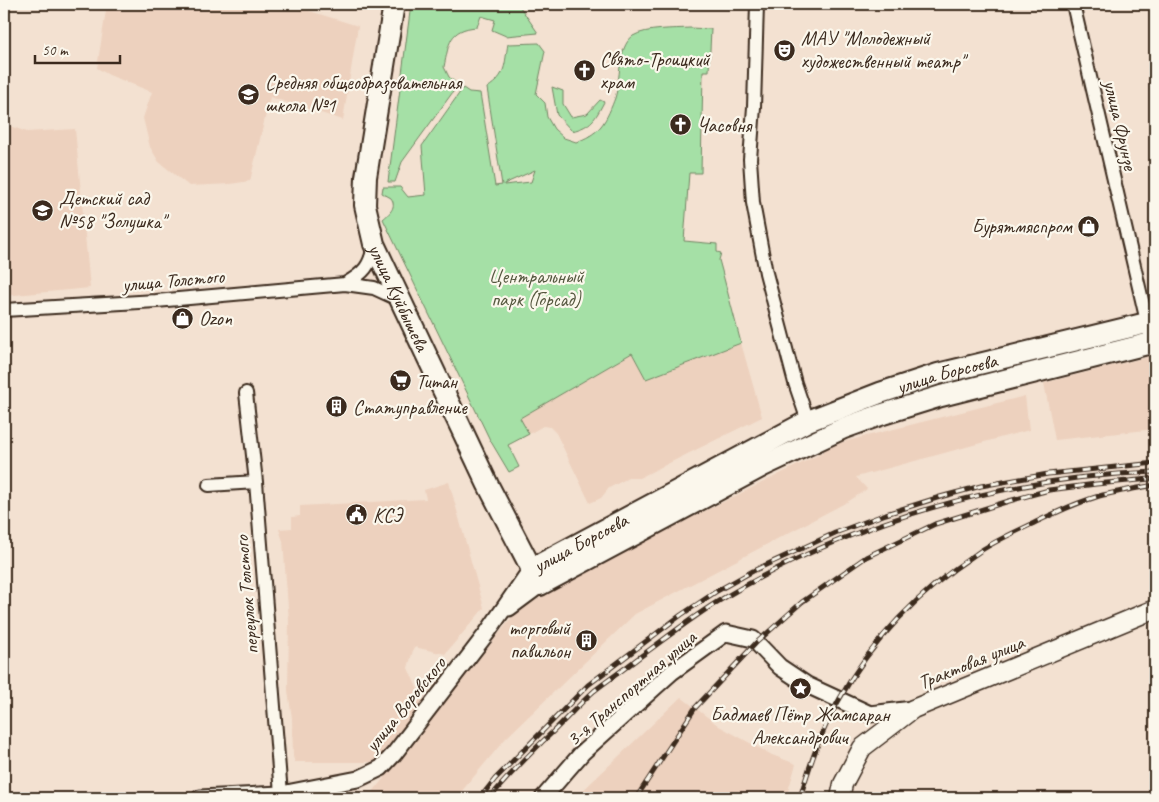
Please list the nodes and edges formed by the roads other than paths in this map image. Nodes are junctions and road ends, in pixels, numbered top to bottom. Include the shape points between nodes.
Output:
1 (394, 4) edge
2 (758, 4) edge
3 (1073, 4) edge
4 (374, 244) junction
5 (345, 284) junction
6 (400, 300) junction
7 (4, 310) edge
8 (1152, 332) edge
9 (246, 393) dead end
10 (808, 421) junction
11 (256, 482) junction
12 (209, 485) dead end
13 (535, 577) junction
14 (1155, 609) edge
15 (912, 709) junction
16 (281, 794) junction
17 (200, 798) edge
18 (543, 798) edge
19 (840, 798) edge

1 - 4 main road, улица Куйбышева via 366,177 365,205
2 - 10 street via 750,160 753,203 766,273
3 - 8 street, улица Фрунзе
4 - 5 street via 368,267
4 - 6 main road, улица Куйбышева
5 - 6 street, улица Толстого via 374,288
5 - 7 street, улица Толстого via 156,301
6 - 13 main road, улица Куйбышева
8 - 10 main road, улица Борсоева via 938,374
8 - 13 main road, улица Борсоева via 844,428
9 - 11 street, переулок Толстого
10 - 13 main road, улица Борсоева
11 - 12 street
11 - 16 street, переулок Толстого
13 - 16 street, улица Воровского via 499,614 381,768 358,779
14 - 15 main road, Трактовая улица
15 - 18 street, 3-я Транспортная улица via 870,714 808,685 780,667 753,639 726,633 672,672 582,753
15 - 19 main road, Трактовая улица via 862,748 843,784
16 - 17 street, улица Воровского

